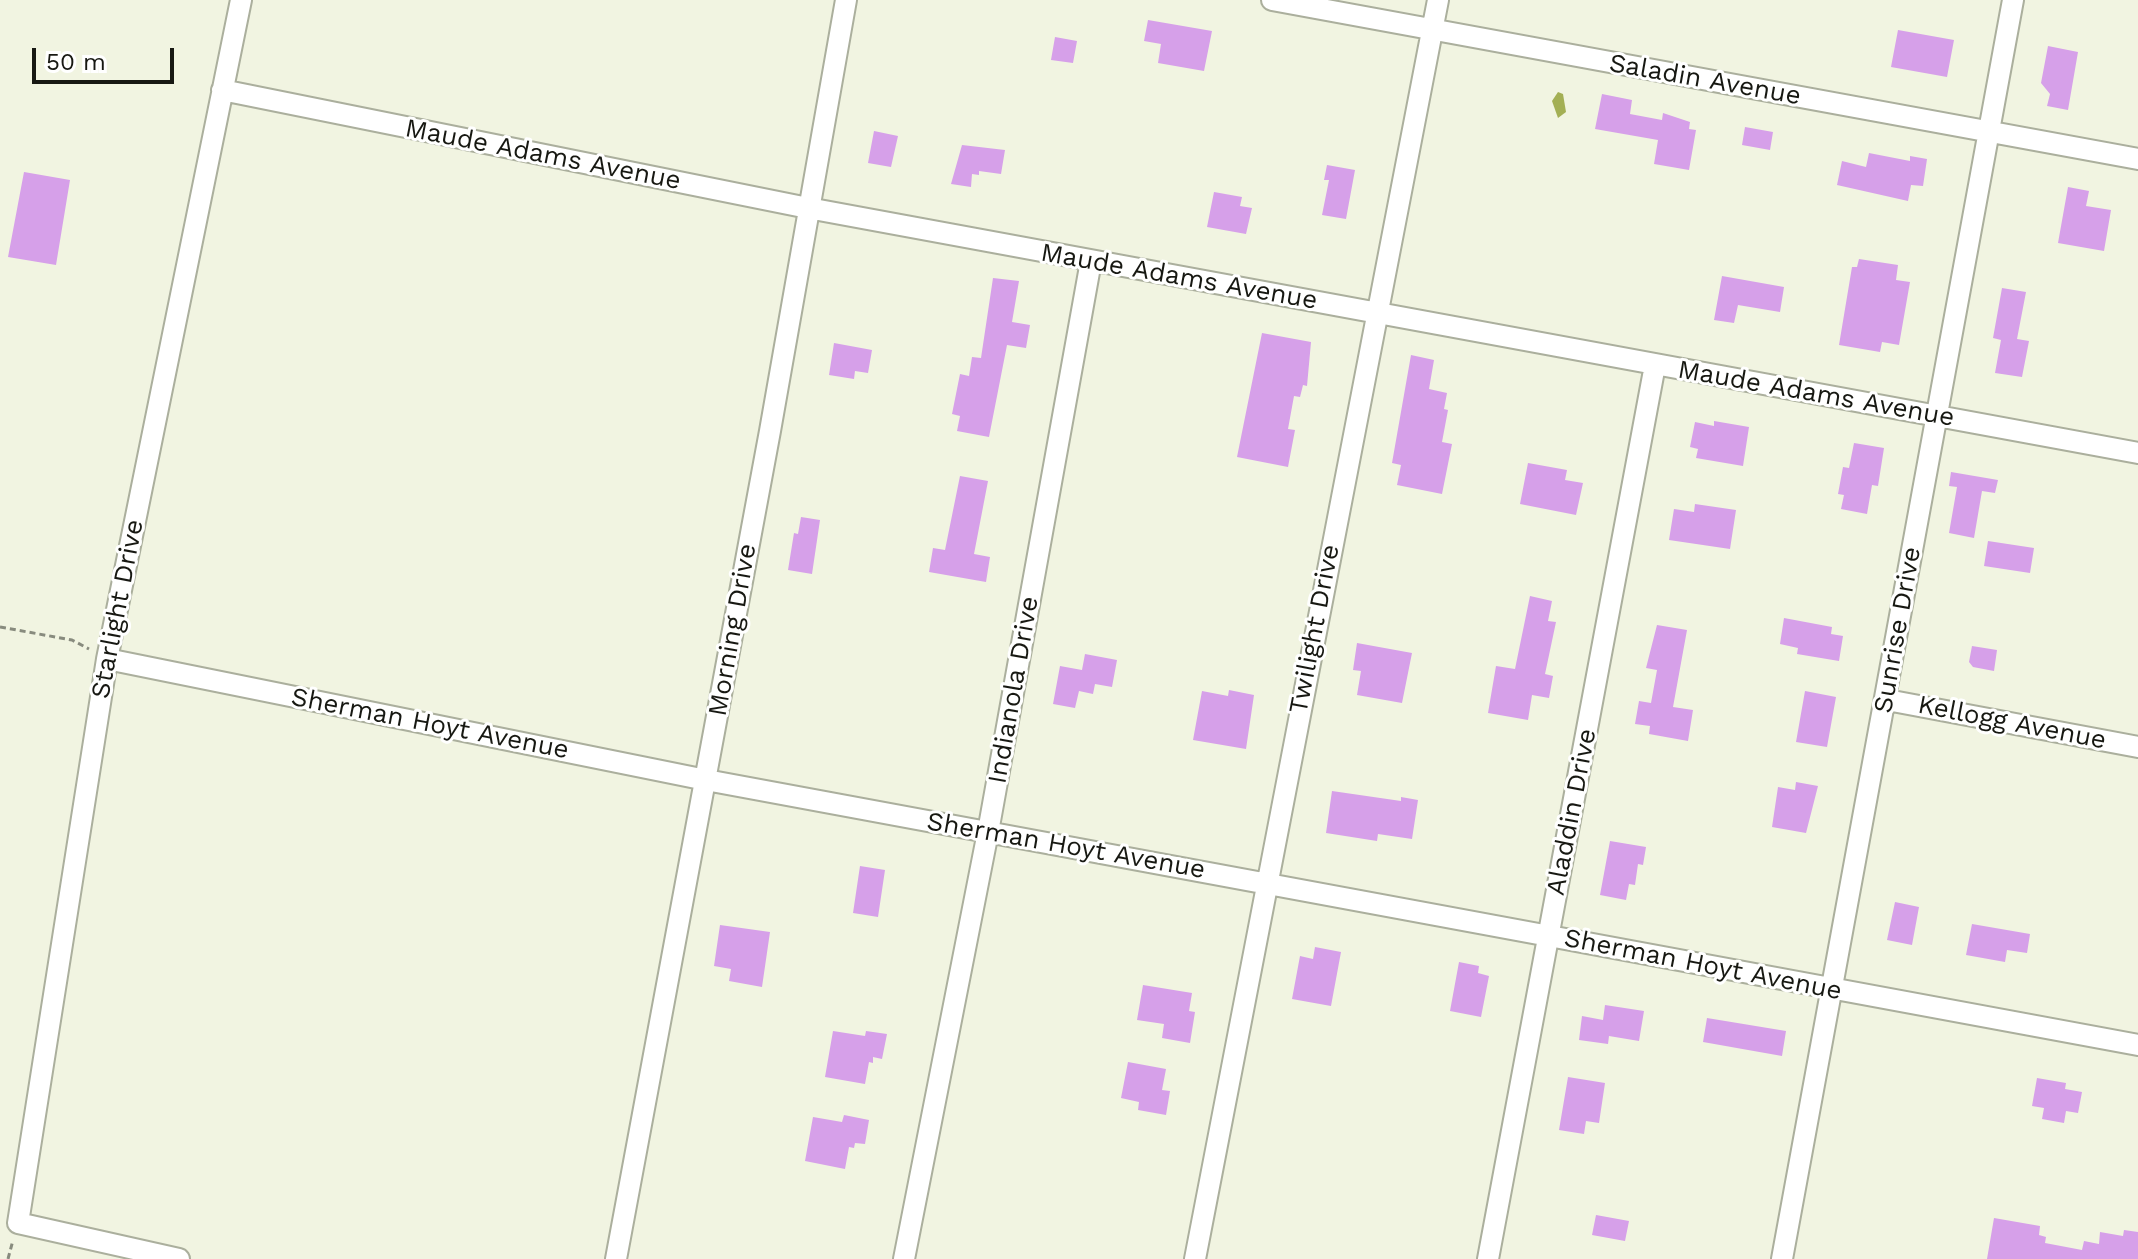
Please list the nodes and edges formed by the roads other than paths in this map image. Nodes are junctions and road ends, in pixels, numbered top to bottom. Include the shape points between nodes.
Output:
1 (241, 0) edge
2 (846, 0) edge
3 (1272, 0) edge
4 (1438, 0) edge
5 (2013, 0) edge
6 (1433, 30) junction
7 (222, 90) junction
8 (1988, 132) junction
9 (2138, 159) edge
10 (808, 208) junction
11 (1091, 261) junction
12 (1375, 313) junction
13 (1655, 365) junction
14 (1935, 415) junction
15 (2138, 453) edge
16 (107, 659) junction
17 (1887, 700) junction
18 (2138, 747) edge
19 (706, 780) junction
20 (988, 832) junction
21 (1267, 883) junction
22 (1549, 936) junction
23 (1833, 990) junction
24 (2138, 1045) edge
25 (179, 1259) edge
26 (616, 1259) edge
27 (904, 1259) edge
28 (1195, 1259) edge
29 (1488, 1259) edge
30 (1782, 1259) edge

1 - 7 street, Starlight Drive
2 - 10 street, Morning Drive
3 - 6 street, Saladin Avenue
4 - 6 street, Twilight Drive
5 - 8 street, Sunrise Drive
6 - 8 street, Saladin Avenue
6 - 12 street, Twilight Drive
7 - 10 street, Maude Adams Avenue
7 - 16 street, Starlight Drive
8 - 9 street, Saladin Avenue
8 - 14 street, Sunrise Drive
10 - 11 street, Maude Adams Avenue
10 - 19 street, Morning Drive
11 - 12 street, Maude Adams Avenue
11 - 20 street, Indianola Drive
12 - 13 street, Maude Adams Avenue
12 - 21 street, Twilight Drive
13 - 14 street, Maude Adams Avenue
13 - 22 street, Aladdin Drive
14 - 15 street, Maude Adams Avenue
14 - 17 street, Sunrise Drive
16 - 19 street, Sherman Hoyt Avenue
16 - 25 street, Starlight Drive via 18,1223
17 - 18 street, Kellogg Avenue
17 - 23 street, Sunrise Drive
19 - 20 street, Sherman Hoyt Avenue
19 - 26 street, Morning Drive
20 - 21 street, Sherman Hoyt Avenue
20 - 27 street, Indianola Drive
21 - 22 street, Sherman Hoyt Avenue
21 - 28 street, Twilight Drive
22 - 23 street, Sherman Hoyt Avenue
22 - 29 street, Aladdin Drive
23 - 24 street, Sherman Hoyt Avenue
23 - 30 street, Sunrise Drive

